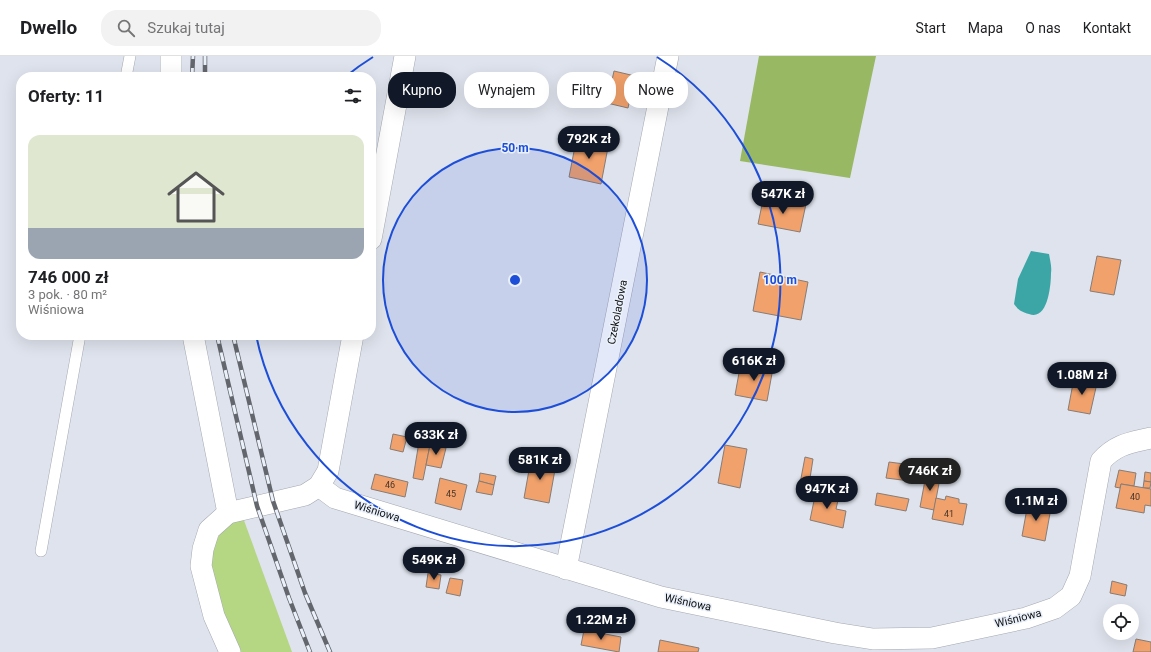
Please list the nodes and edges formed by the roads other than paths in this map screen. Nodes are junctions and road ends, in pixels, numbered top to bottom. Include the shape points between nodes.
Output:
1 (130, 56) edge
2 (171, 56) edge
3 (405, 56) edge
4 (668, 56) edge
5 (127, 72) edge
6 (171, 72) edge
7 (376, 212) edge
8 (79, 340) edge
9 (194, 340) edge
10 (352, 340) edge
11 (1151, 438) edge
12 (319, 486) junction
13 (228, 512) junction
14 (41, 551) dead end
15 (566, 569) junction
16 (230, 652) edge

1 - 5 lane
2 - 6 street
3 - 7 street
4 - 15 street, Czekoladowa
8 - 14 lane
9 - 13 street
10 - 12 street via 328,471
11 - 15 street, Wiśniowa via 1124,444 1110,451 1101,461 1080,576 1071,596 1055,608 1026,618 932,638 873,639 835,634 661,597
12 - 13 street via 305,495
12 - 15 street, Wiśniowa via 335,498
13 - 16 street via 209,530 201,566 214,616

